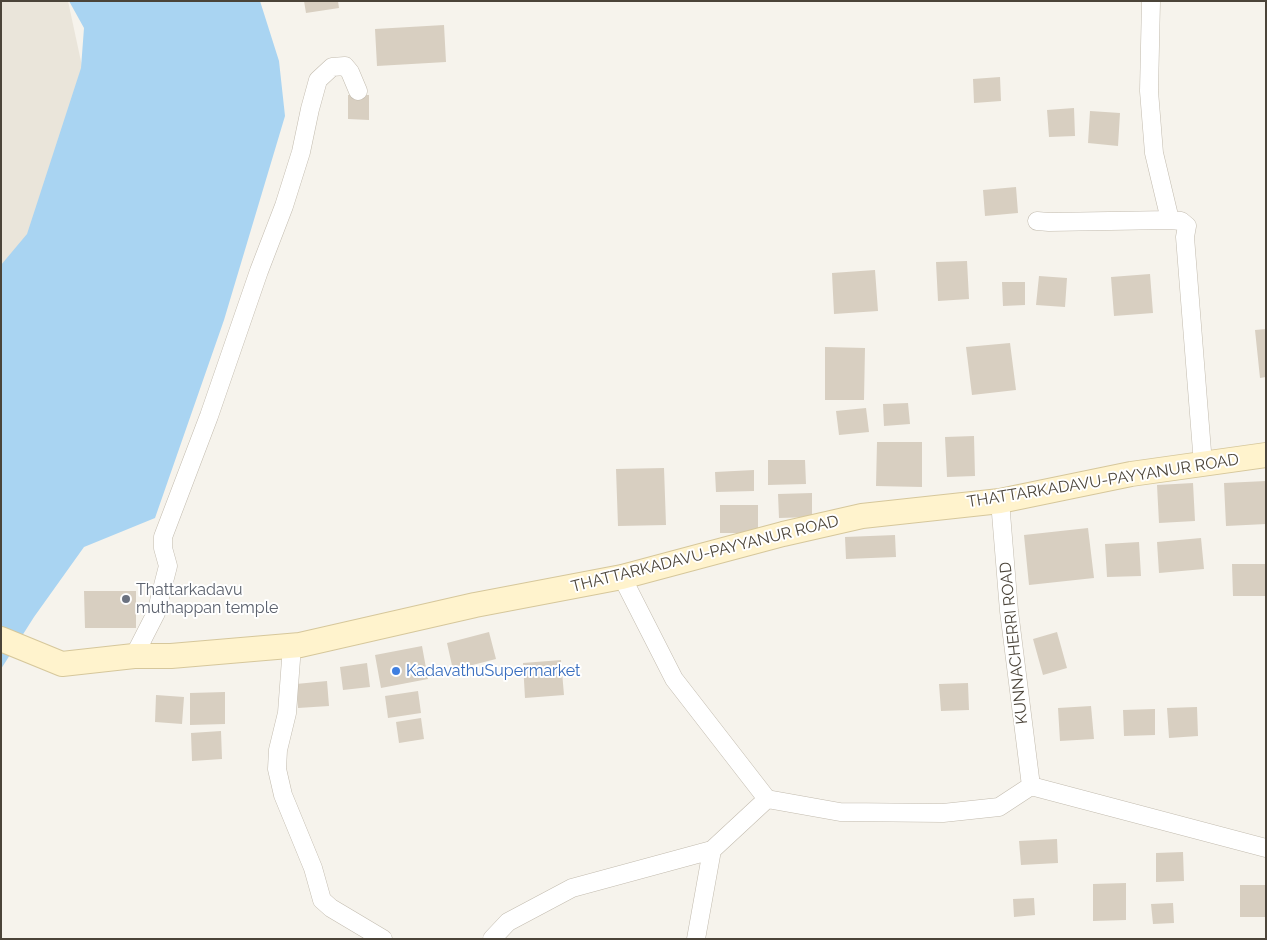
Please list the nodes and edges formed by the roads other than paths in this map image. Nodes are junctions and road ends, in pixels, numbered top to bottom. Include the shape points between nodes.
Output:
1 (1151, 1) edge
2 (358, 91) dead end
3 (1170, 220) junction
4 (1037, 221) dead end
5 (1266, 455) edge
6 (1203, 464) junction
7 (1000, 500) junction
8 (622, 577) junction
9 (1, 639) edge
10 (292, 646) junction
11 (134, 656) junction
12 (1031, 786) junction
13 (766, 800) junction
14 (1266, 848) edge
15 (712, 850) junction
16 (383, 939) edge
17 (492, 939) edge
18 (696, 939) edge

1 - 3 street via 1149,91 1154,153
2 - 11 street via 345,66 332,66 318,80 284,206 163,537 168,566 156,613
3 - 4 street
3 - 6 street via 1181,221 1186,226
5 - 6 main road, THATTARKADAVU-PAYYANUR ROAD
6 - 7 main road, THATTARKADAVU-PAYYANUR ROAD via 1131,474
7 - 8 main road, THATTARKADAVU-PAYYANUR ROAD via 862,516
7 - 12 street, KUNNACHERRI ROAD via 1009,611
8 - 10 main road, THATTARKADAVU-PAYYANUR ROAD via 475,605
8 - 13 street via 674,679
9 - 11 main road, THATTARKADAVU-PAYYANUR ROAD via 62,664
10 - 11 main road, THATTARKADAVU-PAYYANUR ROAD
10 - 16 street via 291,685 278,750 277,769 283,795 313,868 322,900
12 - 13 street via 999,807 943,813 840,812
12 - 14 street
13 - 15 street
15 - 17 street via 572,888 508,922
15 - 18 street

